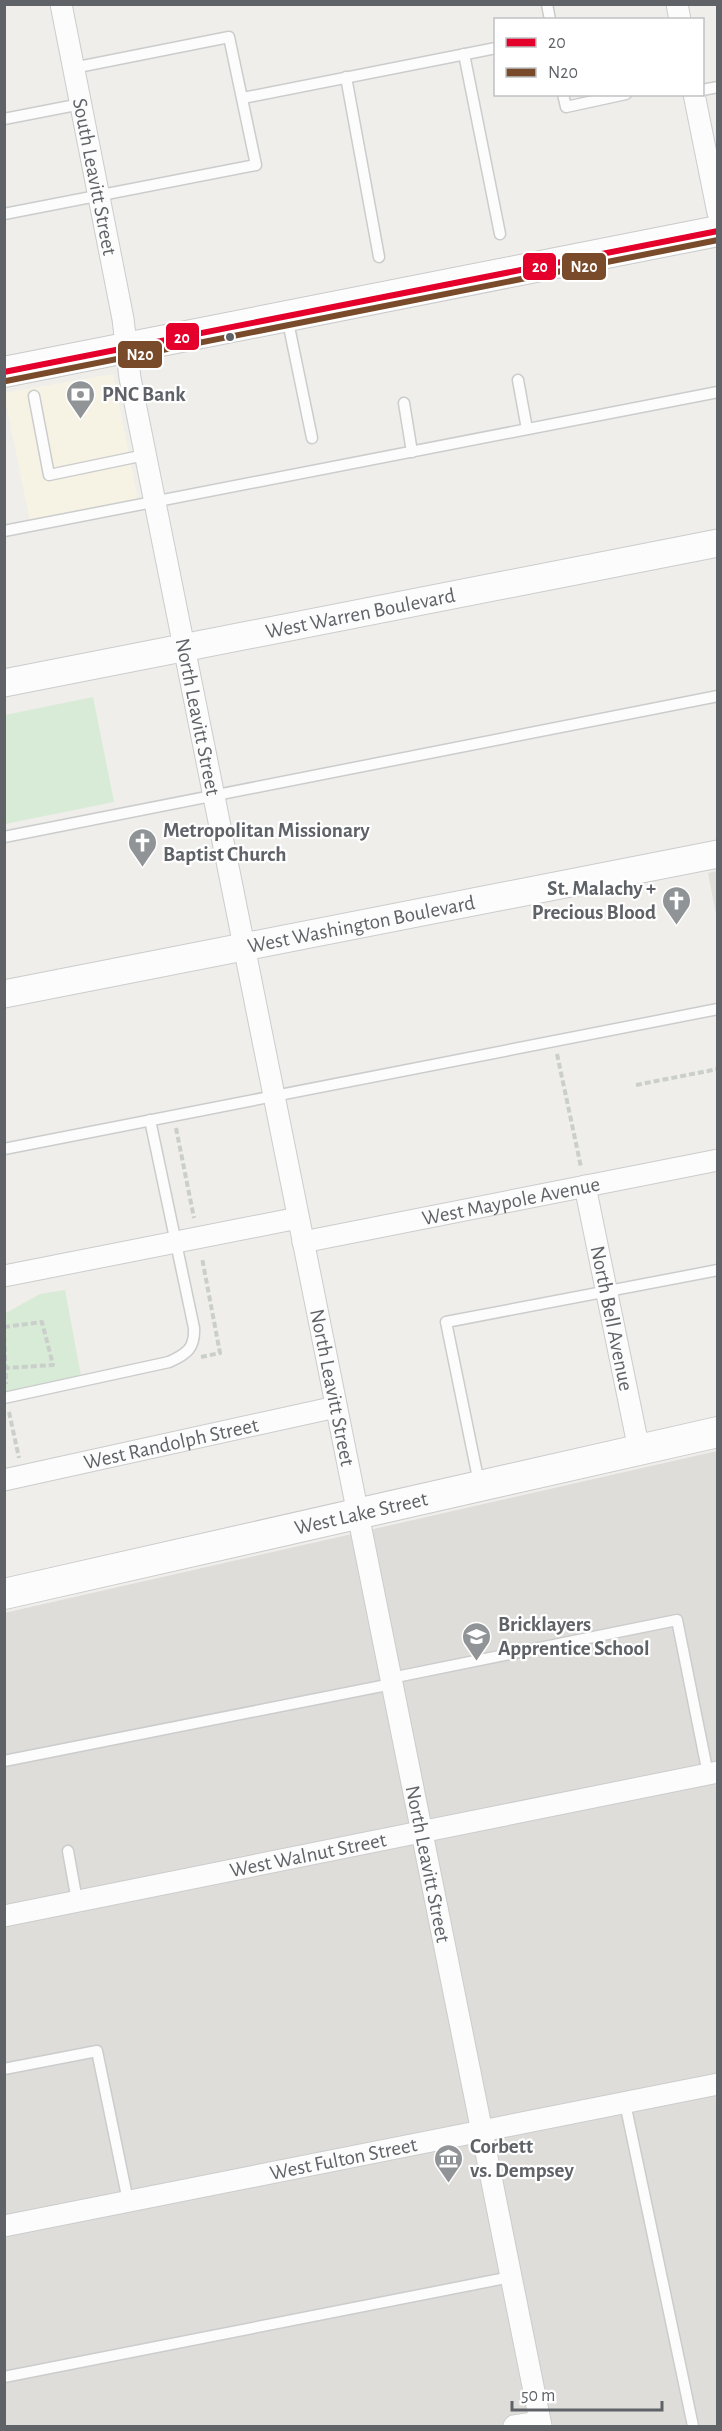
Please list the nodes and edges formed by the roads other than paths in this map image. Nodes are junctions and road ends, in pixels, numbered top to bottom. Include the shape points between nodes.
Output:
1 (61, 4) edge
2 (494, 48) edge
3 (464, 54) junction
4 (73, 68) junction
5 (346, 77) junction
6 (563, 96) edge
7 (617, 96) edge
8 (694, 96) edge
9 (243, 98) junction
10 (81, 104) junction
11 (4, 119) edge
12 (98, 195) junction
13 (717, 213) edge
14 (4, 214) edge
15 (717, 231) edge
16 (500, 234) dead end
17 (379, 257) dead end
18 (287, 316) junction
19 (126, 348) junction
20 (4, 372) edge
21 (518, 380) dead end
22 (717, 392) edge
23 (34, 396) dead end
24 (404, 403) dead end
25 (527, 429) junction
26 (312, 438) dead end
27 (412, 452) junction
28 (145, 455) junction
29 (154, 502) junction
30 (4, 531) edge
31 (717, 543) edge
32 (184, 648) junction
33 (4, 683) edge
34 (717, 696) edge
35 (213, 796) junction
36 (4, 837) edge
37 (717, 854) edge
38 (244, 947) junction
39 (4, 994) edge
40 (717, 1009) edge
41 (274, 1096) junction
42 (150, 1120) junction
43 (4, 1149) edge
44 (717, 1160) edge
45 (585, 1186) junction
46 (298, 1218) junction
47 (175, 1242) junction
48 (303, 1242) junction
49 (717, 1270) edge
50 (4, 1276) edge
51 (606, 1291) junction
52 (4, 1398) edge
53 (336, 1407) junction
54 (717, 1432) edge
55 (639, 1450) junction
56 (4, 1480) edge
57 (480, 1486) junction
58 (358, 1513) junction
59 (4, 1594) edge
60 (392, 1681) junction
61 (4, 1761) edge
62 (713, 1773) edge
63 (422, 1832) junction
64 (68, 1851) dead end
65 (77, 1901) junction
66 (4, 1916) edge
67 (4, 2069) edge
68 (717, 2084) edge
69 (625, 2103) junction
70 (482, 2131) junction
71 (128, 2201) junction
72 (4, 2226) edge
73 (511, 2277) junction
74 (4, 2378) edge
75 (541, 2424) edge
76 (514, 2427) edge
77 (693, 2427) edge

1 - 4 street, South Leavitt Street
2 - 3 lane
3 - 5 lane
3 - 16 lane
4 - 9 lane via 230,37
4 - 10 street, South Leavitt Street
5 - 9 lane
5 - 17 lane
6 - 7 lane via 566,107
8 - 13 street
9 - 12 lane via 256,165
10 - 11 lane
10 - 12 street, South Leavitt Street
12 - 14 lane
12 - 19 street, South Leavitt Street
15 - 18 main road
18 - 19 main road
18 - 26 lane
19 - 20 main road
19 - 28 street, North Leavitt Street
21 - 25 lane
22 - 25 lane
23 - 28 lane via 49,475
24 - 27 lane
25 - 27 lane
27 - 29 lane
28 - 29 street, North Leavitt Street
29 - 30 lane
29 - 32 street, North Leavitt Street
31 - 32 street, West Warren Boulevard
32 - 33 street, West Warren Boulevard
32 - 35 street, North Leavitt Street
34 - 35 lane
35 - 36 lane
35 - 38 street, North Leavitt Street
37 - 38 street, West Washington Boulevard
38 - 39 street, West Washington Boulevard
38 - 41 street, North Leavitt Street
40 - 41 lane
41 - 42 lane
41 - 46 street, North Leavitt Street
42 - 43 lane
42 - 47 lane
44 - 45 street, West Maypole Avenue
45 - 48 street, West Maypole Avenue
45 - 51 street, North Bell Avenue
46 - 47 street
46 - 48 street, North Leavitt Street
47 - 50 street
47 - 52 lane via 194,1328 192,1348 169,1362
48 - 53 street, North Leavitt Street
49 - 51 lane
51 - 55 street, North Bell Avenue
51 - 57 lane via 446,1322
53 - 56 street, West Randolph Street
53 - 58 street, North Leavitt Street
54 - 55 main road, West Lake Street
55 - 57 main road, West Lake Street
57 - 58 main road, West Lake Street
58 - 59 main road, West Lake Street
58 - 60 street, North Leavitt Street
60 - 61 lane
60 - 62 lane via 677,1620
60 - 63 street, North Leavitt Street
62 - 63 street, West Walnut Street
63 - 65 street, West Walnut Street
63 - 70 street, North Leavitt Street
64 - 65 lane
65 - 66 street, West Walnut Street
67 - 71 lane via 97,2051
68 - 69 street, West Fulton Street
69 - 70 street, West Fulton Street
69 - 77 lane
70 - 71 street, West Fulton Street
70 - 73 street, North Leavitt Street
71 - 72 street, West Fulton Street
73 - 74 lane
73 - 75 street, North Leavitt Street
75 - 76 street

